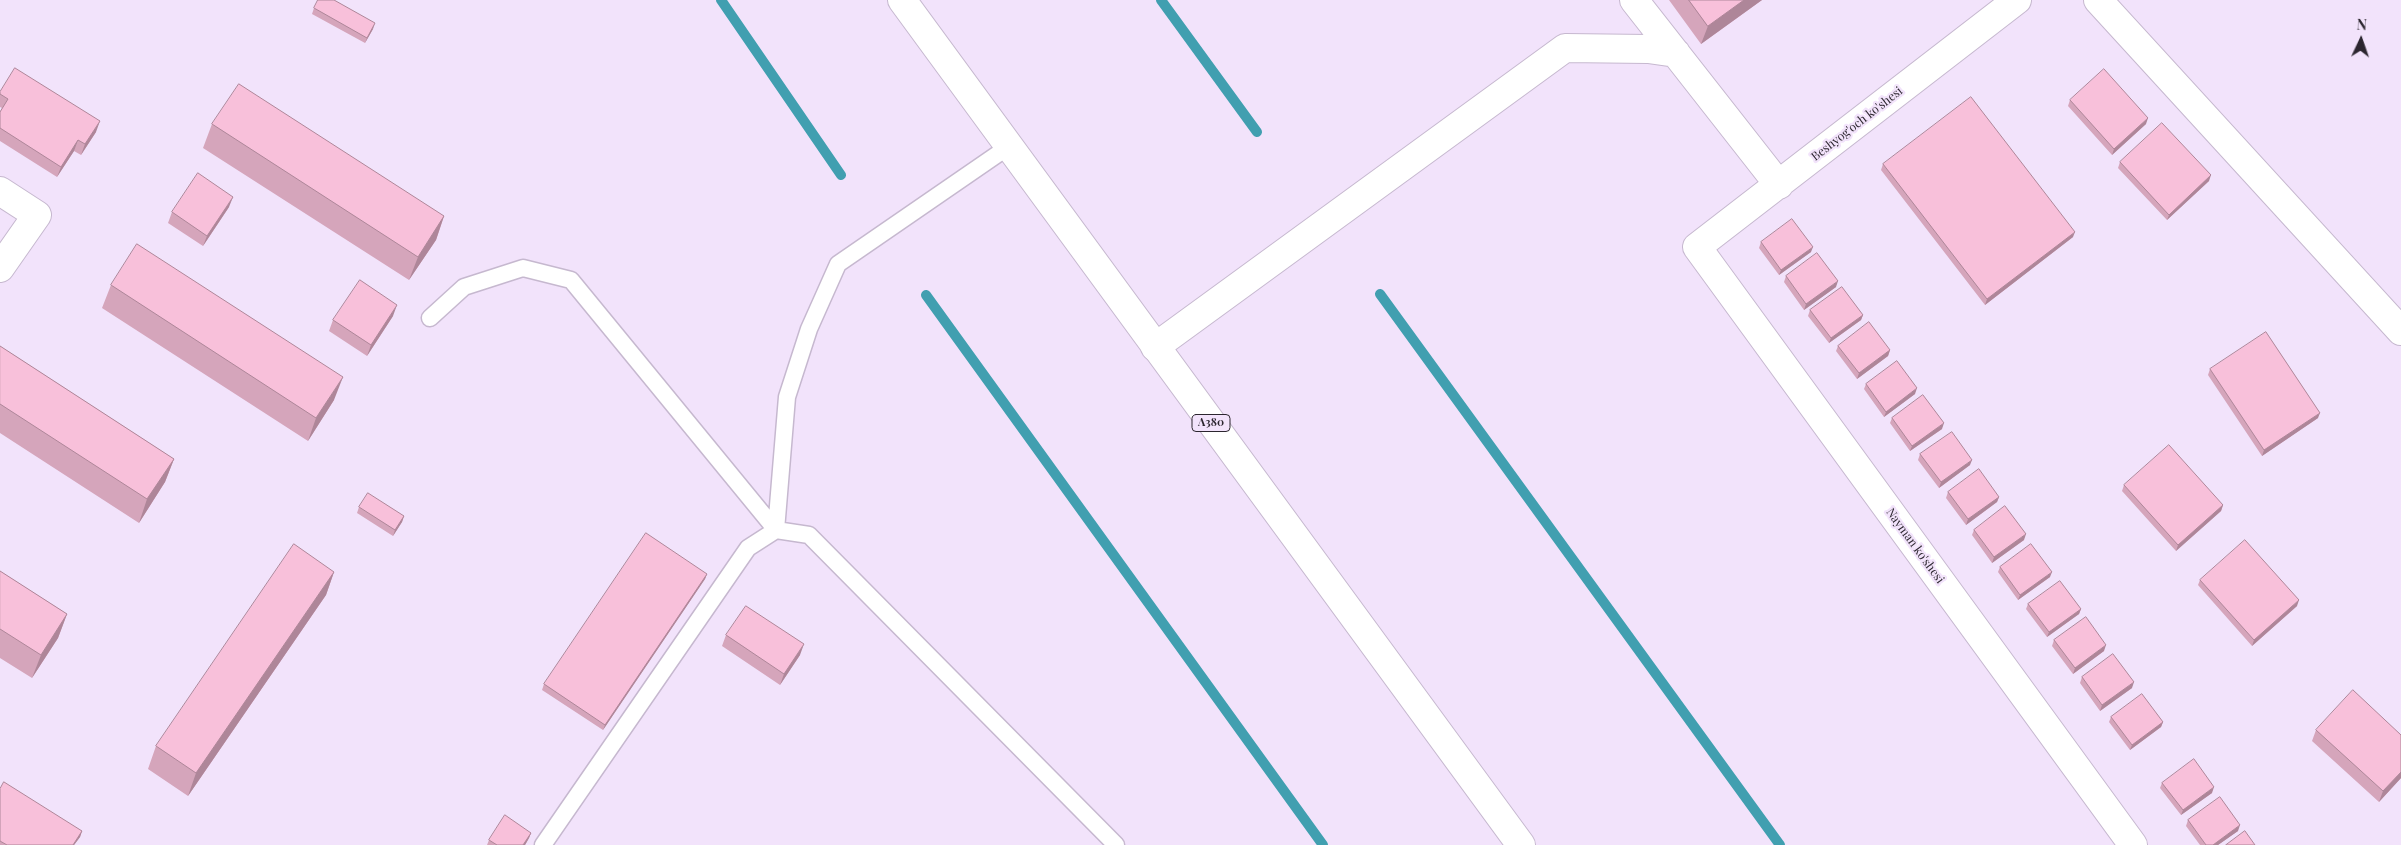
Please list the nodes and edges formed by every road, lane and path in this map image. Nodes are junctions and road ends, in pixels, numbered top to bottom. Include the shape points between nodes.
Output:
1 (902, 0) edge
2 (1634, 0) edge
3 (2017, 0) edge
4 (2098, 0) edge
5 (1676, 53) junction
6 (1008, 146) junction
7 (1779, 185) junction
8 (0, 191) edge
9 (1697, 248) joint
10 (0, 268) edge
11 (430, 318) dead end
12 (2401, 331) edge
13 (1156, 347) junction
14 (776, 530) junction
15 (543, 845) edge
16 (1116, 845) edge
17 (1521, 845) edge
18 (2133, 845) edge

1 - 6 main road, A380
2 - 5 main road
3 - 7 main road, Beshyog'och ko'shesi
4 - 12 main road
5 - 7 main road
5 - 13 main road via 1648,49 1565,48
6 - 13 main road, A380
6 - 14 lane via 838,264 809,329 787,397
7 - 9 main road, Beshyog'och ko'shesi
8 - 10 main road via 37,215
9 - 18 main road, Nayman ko'shesi
11 - 14 lane via 464,287 523,268 571,280
13 - 17 main road, A380
14 - 15 lane via 748,548
14 - 16 lane via 809,535

